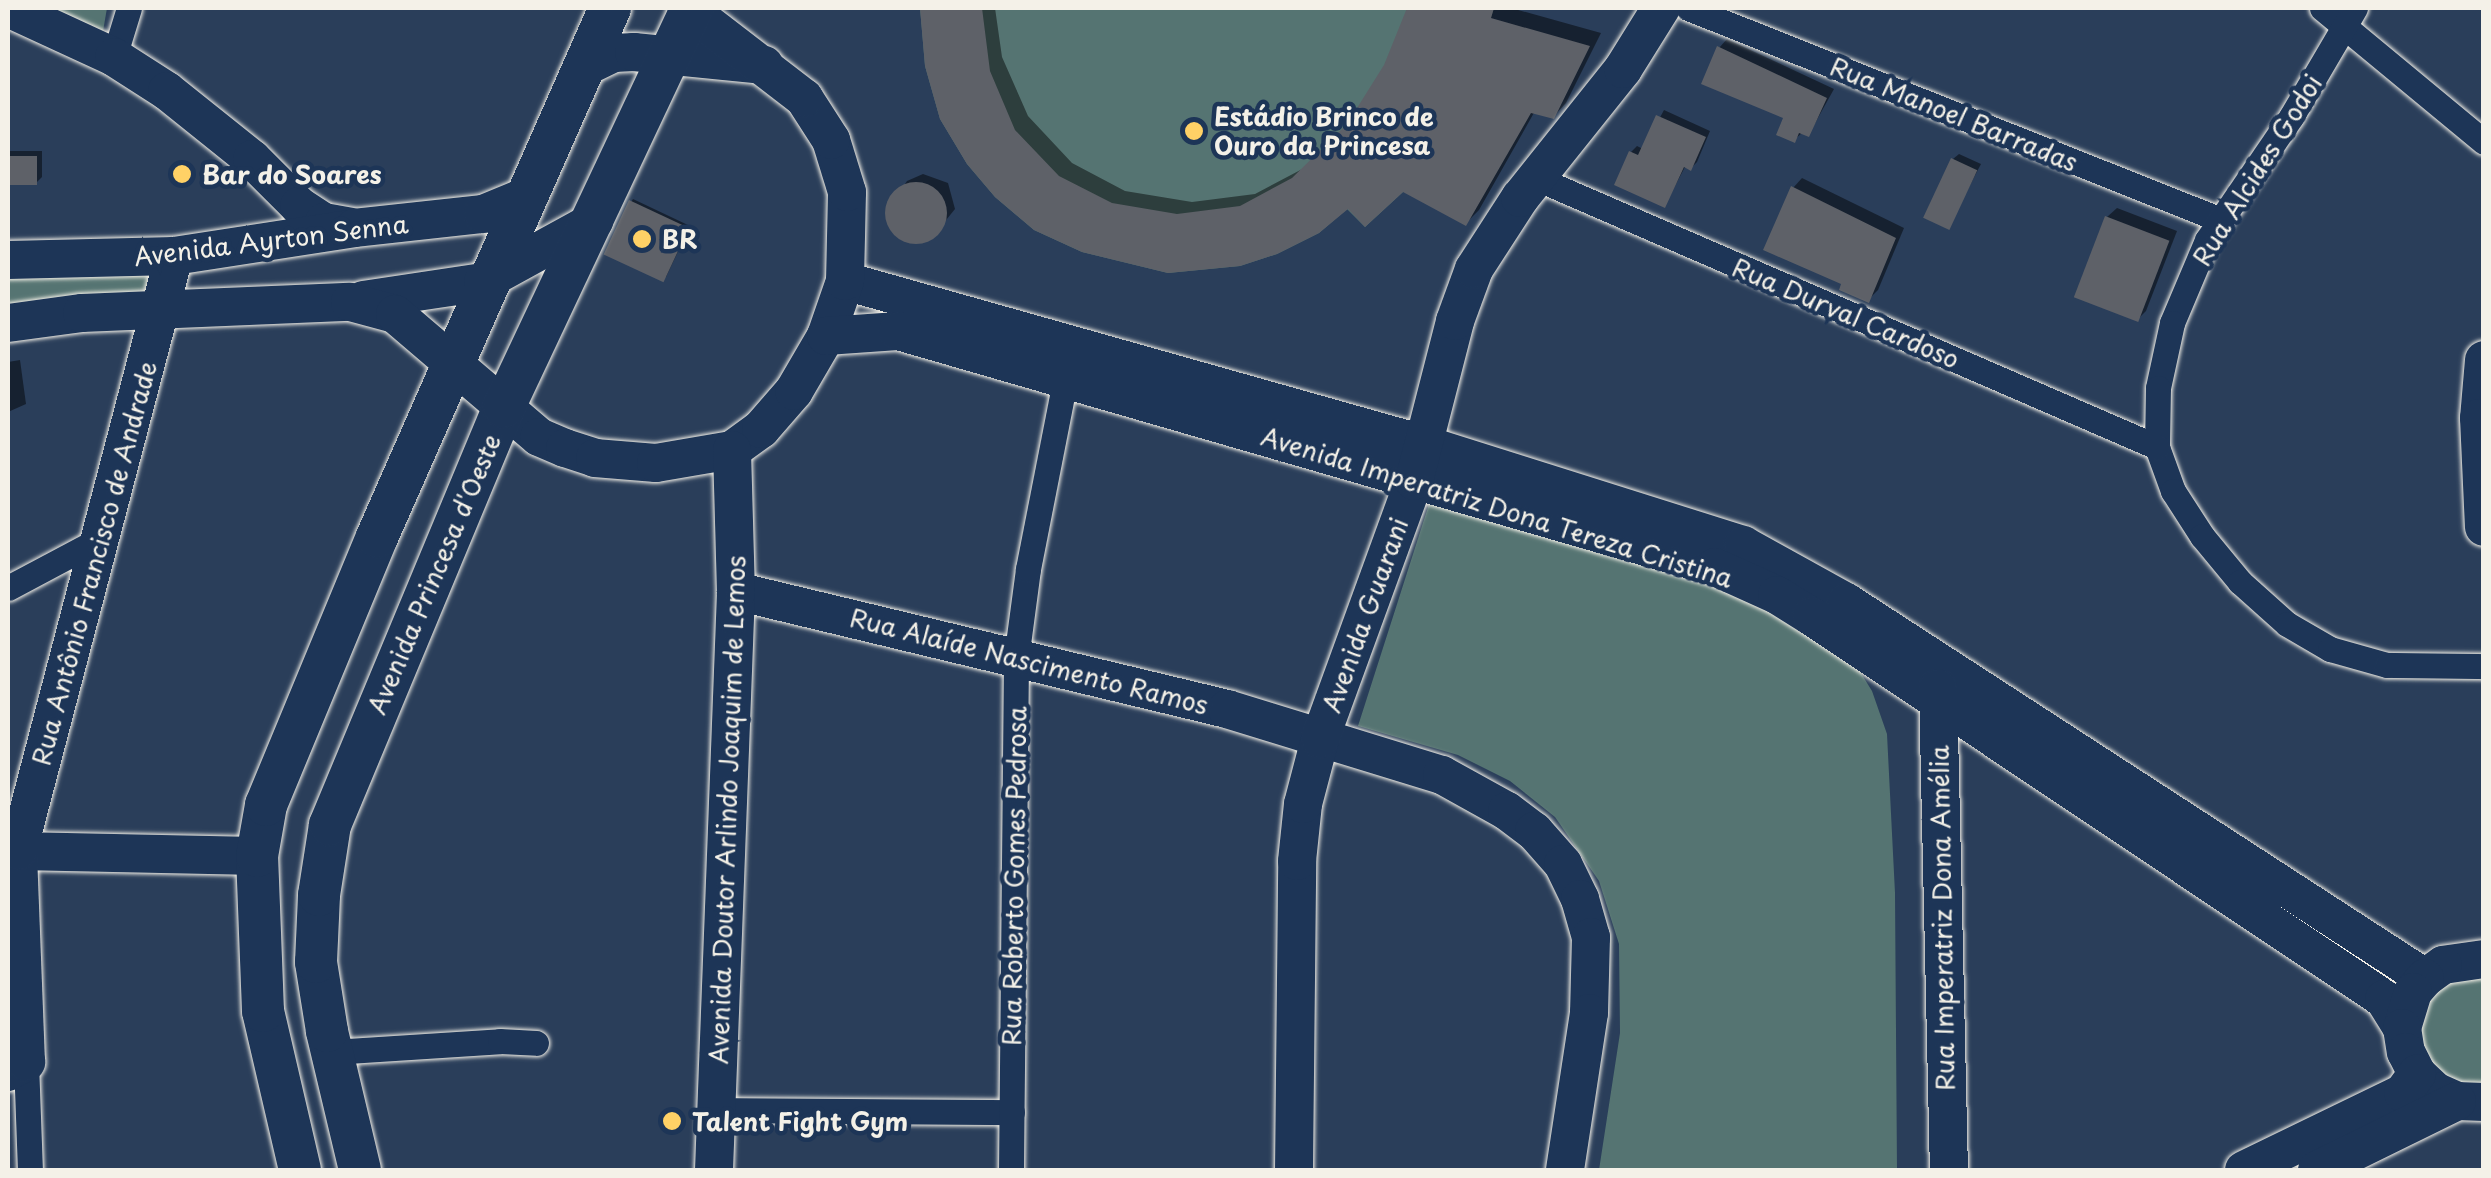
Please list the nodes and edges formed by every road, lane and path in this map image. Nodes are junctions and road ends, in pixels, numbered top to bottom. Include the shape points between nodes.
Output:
1 (8, 8) edge
2 (130, 8) edge
3 (610, 8) edge
4 (1661, 8) edge
5 (1688, 8) edge
6 (2322, 8) edge
7 (690, 9) edge
8 (2350, 17) edge
9 (114, 57) junction
10 (671, 57) junction
11 (766, 65) junction
12 (584, 67) junction
13 (2484, 142) edge
14 (1536, 178) junction
15 (275, 184) junction
16 (530, 195) junction
17 (2221, 220) junction
18 (594, 221) junction
19 (354, 228) junction
20 (244, 247) junction
21 (174, 256) junction
22 (8, 260) edge
23 (492, 278) junction
24 (845, 281) junction
25 (350, 302) junction
26 (160, 311) junction
27 (8, 323) edge
28 (826, 336) junction
29 (2484, 360) edge
30 (1068, 363) junction
31 (452, 365) junction
32 (504, 406) junction
33 (420, 438) junction
34 (1423, 444) junction
35 (2157, 448) junction
36 (732, 450) junction
37 (480, 464) junction
38 (1414, 481) junction
39 (2484, 528) edge
40 (100, 539) junction
41 (8, 588) edge
42 (736, 592) junction
43 (1016, 659) junction
44 (1940, 665) junction
45 (2484, 666) edge
46 (1937, 703) junction
47 (1320, 739) junction
48 (13, 854) edge
49 (258, 856) junction
50 (2484, 959) edge
51 (2425, 978) junction
52 (2402, 1028) junction
53 (536, 1043) dead end
54 (332, 1052) junction
55 (17, 1067) edge
56 (2417, 1074) junction
57 (2470, 1101) edge
58 (718, 1110) junction
59 (1012, 1112) junction
60 (30, 1170) edge
61 (300, 1170) edge
62 (360, 1170) edge
63 (714, 1170) edge
64 (1011, 1170) edge
65 (1294, 1170) edge
66 (1564, 1170) edge
67 (1948, 1170) edge
68 (2244, 1170) edge
69 (2317, 1170) edge

1 - 9 main road
2 - 9 street
3 - 12 main road
4 - 14 main road, Avenida Guarani via 1623,69
5 - 17 street, Rua Manoel Barradas
6 - 8 street
7 - 10 main road, Avenida Princesa d'Oeste
7 - 11 main road
8 - 13 street
8 - 17 street, Rua Alcides Godoi
9 - 15 main road via 224,135
10 - 11 main road
10 - 12 main road via 614,53
10 - 18 main road, Avenida Princesa d'Oeste
11 - 24 main road via 804,98 832,140 847,192
12 - 16 main road
14 - 34 main road, Avenida Guarani via 1474,269
14 - 35 street, Rua Durval Cardoso
15 - 19 main road via 310,214
15 - 20 main road via 270,225
16 - 19 main road, Avenida Ayrton Senna via 483,214
16 - 23 main road
17 - 35 street, Rua Alcides Godoi via 2172,323 2158,388
18 - 23 main road
18 - 32 main road, Avenida Princesa d'Oeste
19 - 20 main road, Avenida Ayrton Senna
20 - 21 main road, Avenida Ayrton Senna
21 - 22 main road, Avenida Ayrton Senna
21 - 26 main road, Rua Antônio Francisco de Andrade
23 - 25 main road
23 - 31 main road
24 - 28 main road
24 - 30 main road, Avenida Imperatriz Dona Tereza Cristina
25 - 26 main road
25 - 31 main road via 394,314
26 - 27 main road
26 - 40 main road, Rua Antônio Francisco de Andrade
28 - 30 main road, Avenida Imperatriz Dona Tereza Cristina via 898,331
28 - 36 main road via 794,391
29 - 39 main road via 2478,418
30 - 34 main road, Avenida Imperatriz Dona Tereza Cristina
30 - 38 main road, Avenida Imperatriz Dona Tereza Cristina
30 - 43 street, Rua Roberto Gomes Pedrosa
31 - 32 main road
31 - 33 main road
32 - 36 main road via 539,437 595,458 656,463
32 - 37 main road, Avenida Princesa d'Oeste
33 - 37 main road via 457,436
33 - 49 main road via 266,804
34 - 38 main road, Avenida Guarani
34 - 44 main road, Avenida Imperatriz Dona Tereza Cristina via 1743,545
35 - 45 street, Rua Alcides Godoi via 2173,491 2202,536 2288,624 2330,649 2387,666
36 - 42 main road, Avenida Doutor Arlindo Joaquim de Lemos
37 - 54 main road, Avenida Princesa d'Oeste via 330,825 316,962
38 - 46 main road, Avenida Imperatriz Dona Tereza Cristina via 1714,567 1777,594
38 - 47 main road, Avenida Guarani
40 - 41 street
40 - 48 main road, Rua Antônio Francisco de Andrade
42 - 43 main road, Rua Alaíde Nascimento Ramos
42 - 58 main road, Avenida Doutor Arlindo Joaquim de Lemos
43 - 47 main road, Rua Alaíde Nascimento Ramos via 1226,709
43 - 59 street, Rua Roberto Gomes Pedrosa
44 - 46 main road, Rua Imperatriz Dona Amélia
44 - 51 main road, Avenida Imperatriz Dona Tereza Cristina
46 - 52 main road, Avenida Imperatriz Dona Tereza Cristina via 2384,999
46 - 67 main road, Rua Imperatriz Dona Amélia
47 - 65 main road, Avenida Guarani via 1297,861
47 - 66 main road, Rua Alaíde Nascimento Ramos via 1442,774 1534,831 1563,864 1591,938 1589,1013
48 - 49 main road
48 - 55 main road, Rua Antônio Francisco de Andrade
49 - 61 main road via 263,1011
50 - 51 main road via 2443,965
51 - 52 main road via 2413,992
52 - 56 main road
53 - 54 street
54 - 62 main road, Avenida Princesa d'Oeste
55 - 60 street, Rua Antônio Francisco de Andrade
56 - 57 main road via 2435,1091
56 - 68 main road via 2403,1092
57 - 69 main road
58 - 59 street
58 - 63 main road, Avenida Doutor Arlindo Joaquim de Lemos
59 - 64 street, Rua Roberto Gomes Pedrosa

